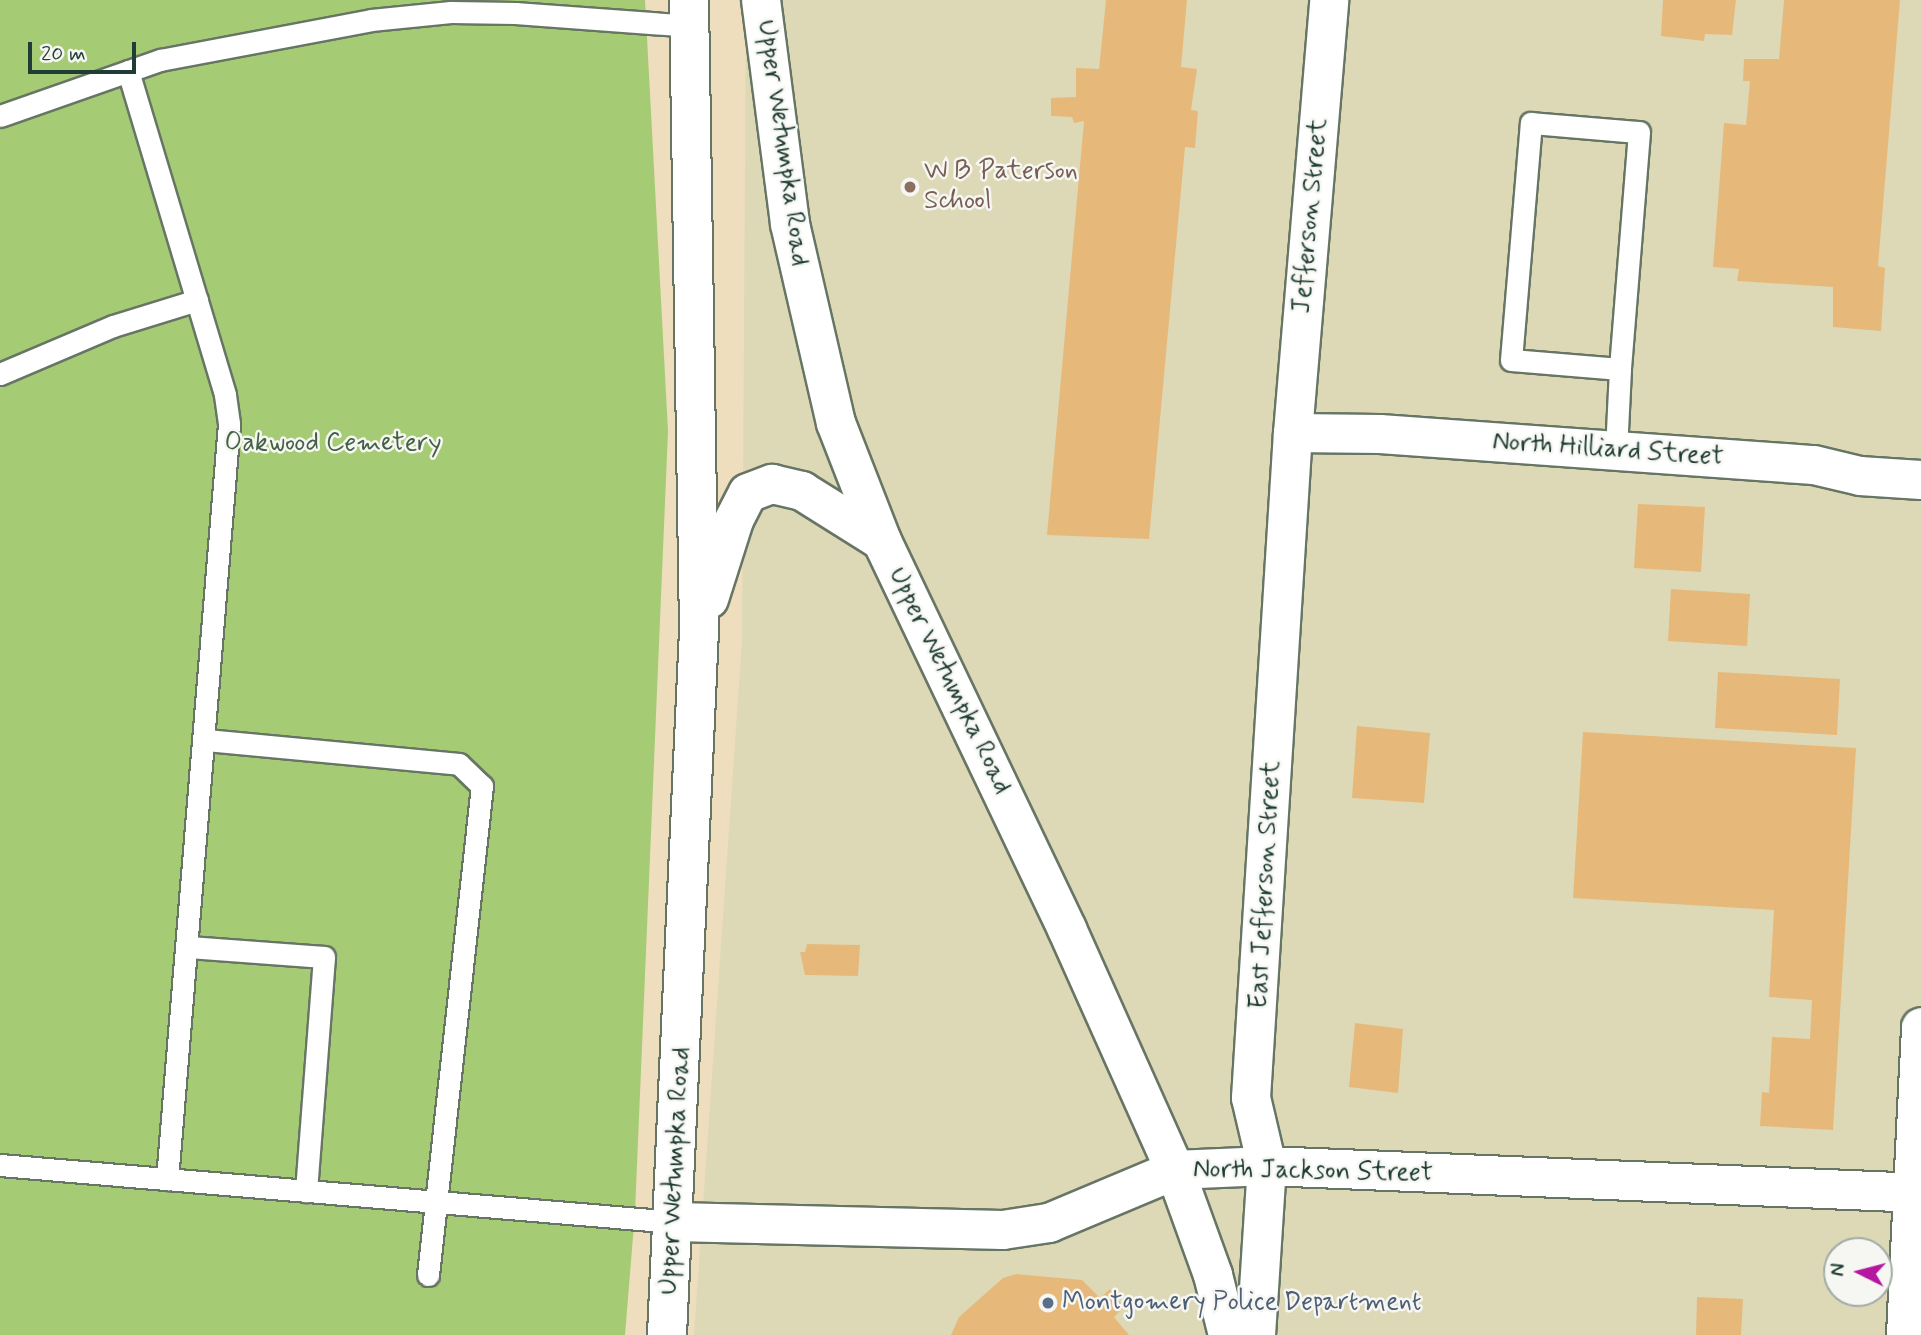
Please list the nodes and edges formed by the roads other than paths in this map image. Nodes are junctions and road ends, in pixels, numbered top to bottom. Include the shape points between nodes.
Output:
1 (761, 0) edge
2 (1329, 0) edge
3 (689, 13) edge
4 (128, 71) junction
5 (0, 116) edge
6 (197, 300) junction
7 (1620, 369) junction
8 (0, 374) edge
9 (1293, 433) junction
10 (1616, 451) junction
11 (1921, 480) edge
12 (882, 541) junction
13 (699, 630) junction
14 (206, 740) junction
15 (189, 947) junction
16 (1921, 1027) edge
17 (0, 1165) edge
18 (1267, 1166) junction
19 (1175, 1170) junction
20 (167, 1179) junction
21 (306, 1191) junction
22 (1917, 1192) edge
23 (437, 1202) junction
24 (675, 1223) junction
25 (428, 1275) dead end
26 (667, 1335) edge
27 (1228, 1335) edge
28 (1256, 1335) edge
29 (1906, 1335) edge

1 - 12 main road, Upper Wetumpka Road via 790,223 816,344 836,423
2 - 9 main road, Jefferson Street
3 - 4 lane via 451,12 371,20 240,43
3 - 13 main road, Upper Wetumpka Road
4 - 5 lane
4 - 6 lane
6 - 8 lane via 113,326
6 - 14 lane via 229,424
7 - 7 lane via 1511,360 1531,123 1639,132
7 - 10 lane
9 - 10 main road, North Hilliard Street
9 - 18 main road, East Jefferson Street via 1251,1098
10 - 11 main road, North Hilliard Street via 1814,465 1860,476
12 - 13 main road via 802,491 772,484 748,493 734,520
12 - 19 main road, Upper Wetumpka Road via 1067,929
13 - 24 main road, Upper Wetumpka Road
14 - 15 lane
14 - 23 lane via 459,764 482,786
15 - 20 lane
15 - 21 lane via 324,957
16 - 22 main road
17 - 20 lane
18 - 19 main road, North Jackson Street
18 - 22 main road, North Jackson Street
18 - 28 main road, East Jefferson Street
19 - 24 main road, North Jackson Street via 1049,1223 1003,1230
19 - 27 main road, Upper Wetumpka Road via 1213,1275
20 - 21 lane
21 - 23 lane
22 - 29 main road
23 - 24 lane
23 - 25 lane
24 - 26 main road, Upper Wetumpka Road

